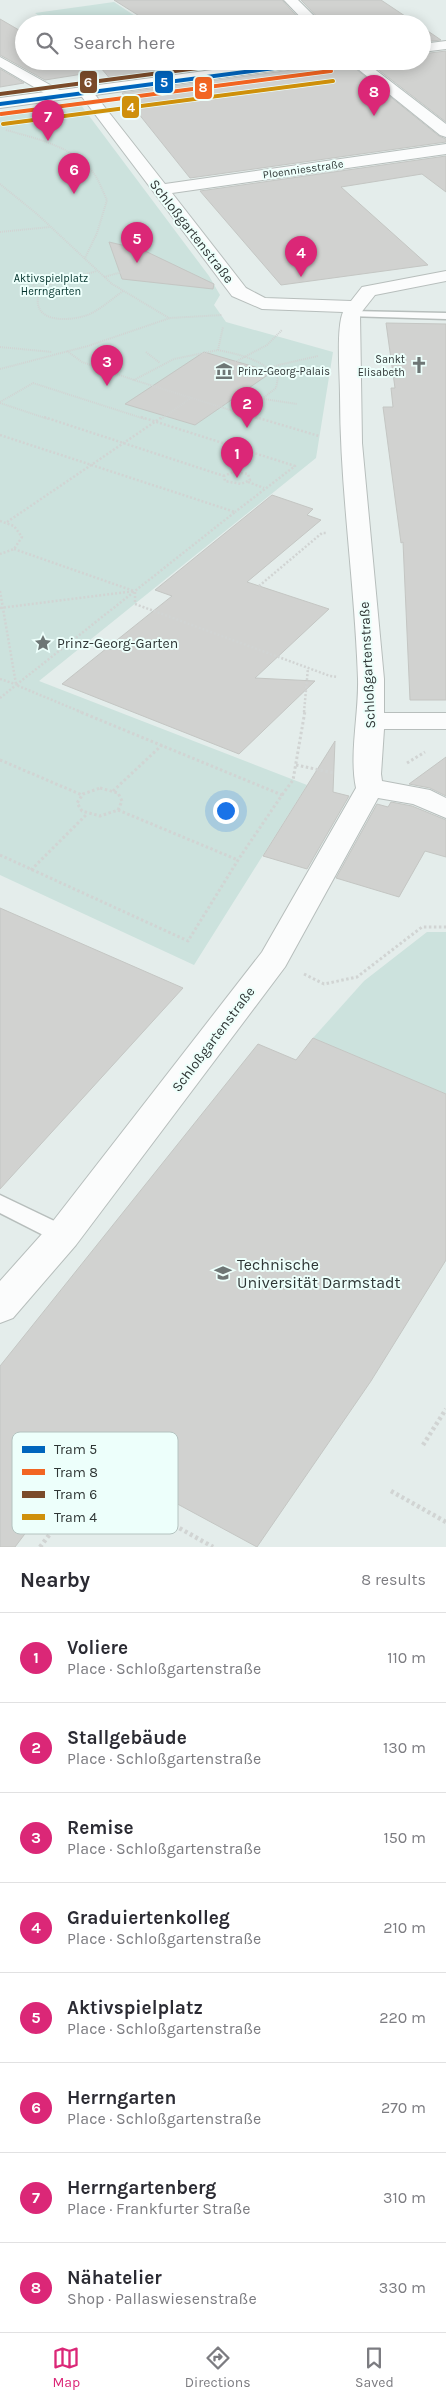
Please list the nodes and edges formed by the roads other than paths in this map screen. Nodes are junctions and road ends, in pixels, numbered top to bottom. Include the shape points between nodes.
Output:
1 (291, 0) edge
2 (307, 15) edge
3 (446, 45) edge
4 (431, 47) edge
5 (0, 61) edge
6 (15, 70) edge
7 (15, 70) edge
8 (243, 70) edge
9 (367, 70) edge
10 (84, 90) junction
11 (56, 94) junction
12 (0, 102) edge
13 (446, 132) edge
14 (446, 148) edge
15 (159, 190) junction
16 (446, 276) edge
17 (353, 311) junction
18 (446, 316) edge
19 (372, 721) junction
20 (446, 721) edge
21 (370, 788) junction
22 (446, 809) edge
23 (0, 1203) edge
24 (63, 1235) junction
25 (0, 1307) edge

1 - 2 street
3 - 4 street
5 - 6 street
7 - 11 street
8 - 10 street
9 - 13 street
10 - 11 street
10 - 15 street, Schloßgartenstraße
11 - 12 street
14 - 15 street, Ploenniesstraße
15 - 17 street, Schloßgartenstraße via 239,292 267,303
16 - 17 street via 369,291
17 - 18 lane
17 - 19 street, Schloßgartenstraße via 351,443
19 - 20 street
19 - 21 street, Schloßgartenstraße via 367,774
21 - 22 street via 420,796
21 - 24 street, Schloßgartenstraße via 274,959
23 - 24 lane
24 - 25 street, Schloßgartenstraße

